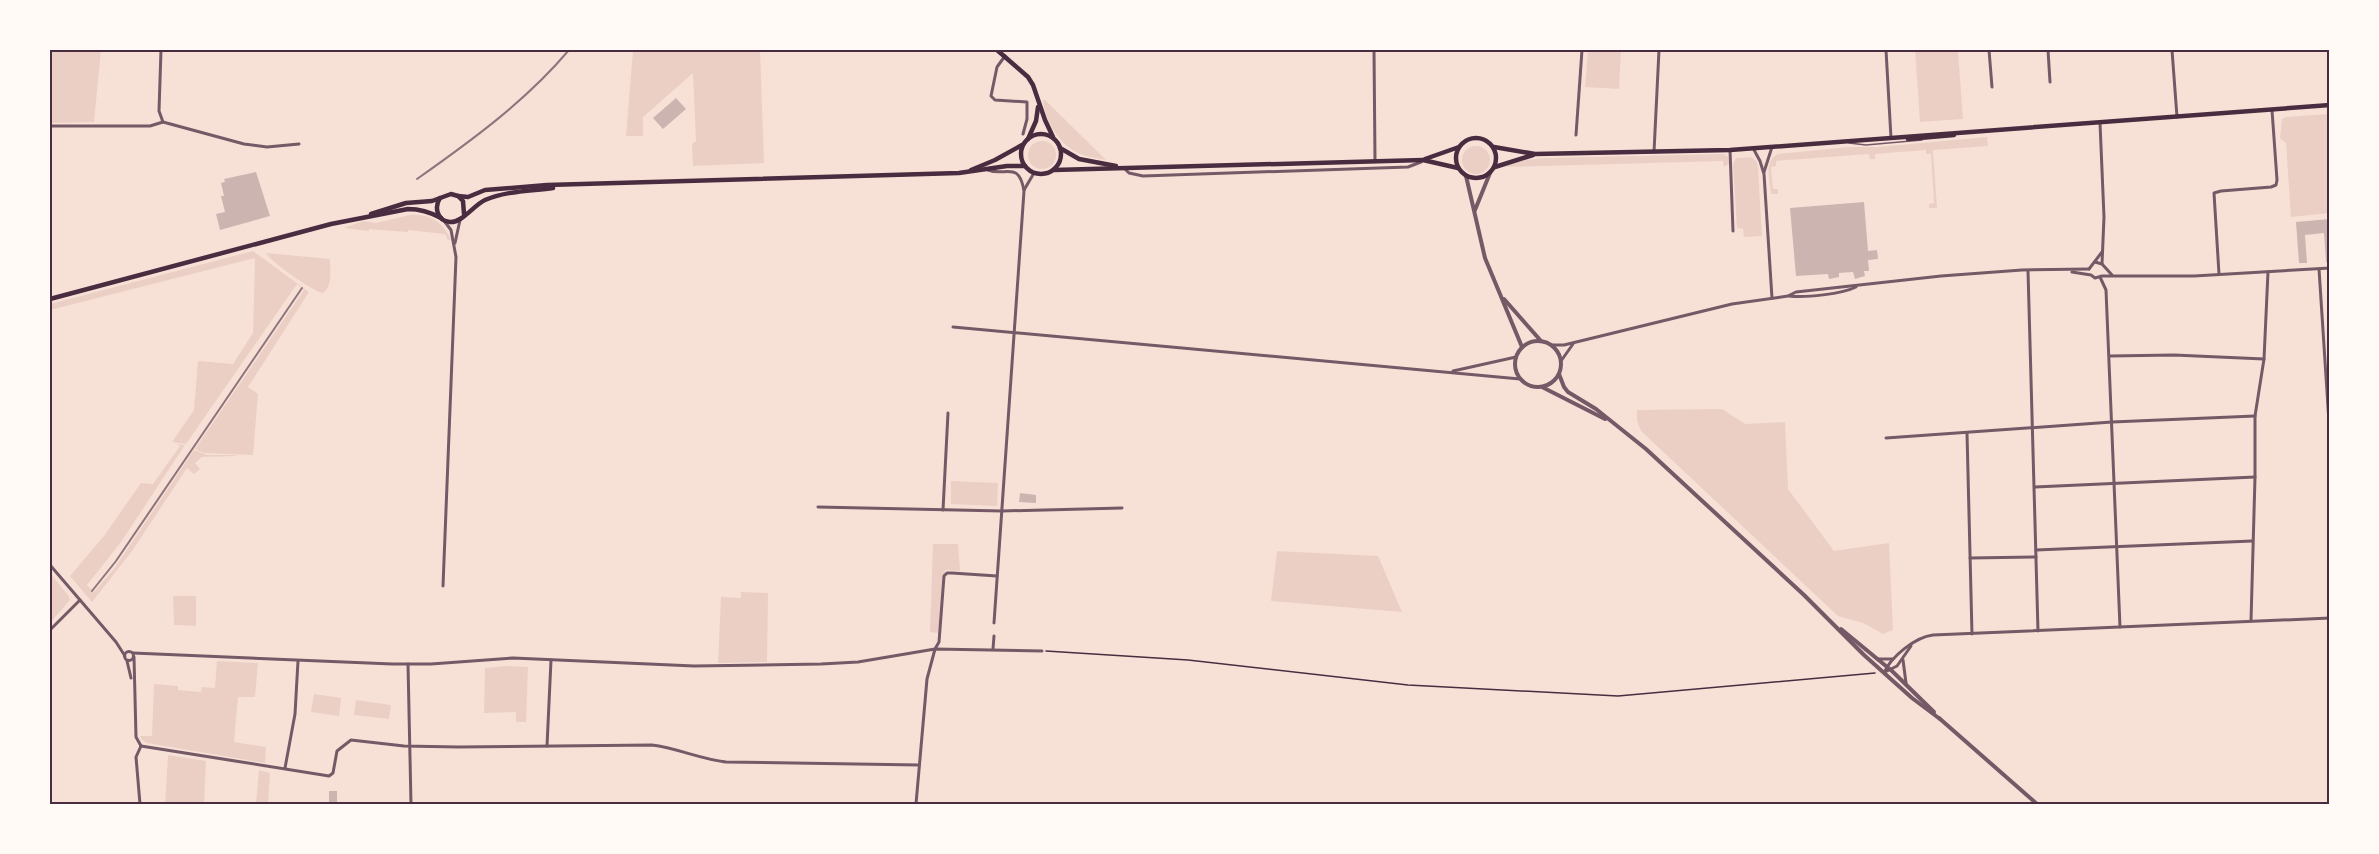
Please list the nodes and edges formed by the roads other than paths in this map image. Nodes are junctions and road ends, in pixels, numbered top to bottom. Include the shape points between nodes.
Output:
1 (161, 50) edge
2 (997, 50) edge
3 (1374, 50) edge
4 (1582, 50) edge
5 (1659, 50) edge
6 (1886, 50) edge
7 (1989, 50) edge
8 (2048, 50) edge
9 (2172, 50) edge
10 (1005, 56) junction
11 (2050, 82) dead end
12 (1992, 87) dead end
13 (1039, 104) junction
14 (2330, 105) edge
15 (2272, 109) junction
16 (2177, 117) junction
17 (163, 122) junction
18 (2100, 123) junction
19 (50, 126) edge
20 (1023, 134) dead end
21 (1959, 134) junction
22 (1576, 135) dead end
23 (1892, 138) junction
24 (1899, 138) junction
25 (1054, 139) junction
26 (1926, 139) junction
27 (1026, 142) junction
28 (1845, 142) junction
29 (299, 144) dead end
30 (1459, 147) junction
31 (1494, 147) junction
32 (1772, 147) junction
33 (1060, 148) junction
34 (1753, 148) junction
35 (1730, 150) junction
36 (1654, 152) junction
37 (1535, 154) junction
38 (1423, 160) junction
39 (1375, 161) junction
40 (1024, 166) junction
41 (1495, 167) junction
42 (1124, 168) junction
43 (1458, 168) junction
44 (986, 170) junction
45 (1054, 170) junction
46 (958, 173) junction
47 (1034, 173) junction
48 (1490, 173) junction
49 (1764, 174) junction
50 (1466, 176) junction
51 (571, 185) junction
52 (1024, 191) junction
53 (458, 196) junction
54 (440, 198) junction
55 (1475, 211) junction
56 (441, 218) junction
57 (461, 218) junction
58 (340, 224) junction
59 (1733, 231) dead end
60 (455, 244) junction
61 (2103, 248) junction
62 (2095, 262) junction
63 (2102, 264) junction
64 (2330, 268) edge
65 (2089, 269) junction
66 (2105, 269) junction
67 (2319, 269) junction
68 (2028, 271) junction
69 (2064, 271) junction
70 (2268, 272) junction
71 (2219, 274) junction
72 (2091, 275) junction
73 (2101, 276) junction
74 (2113, 276) junction
75 (1500, 294) junction
76 (1772, 298) junction
77 (50, 299) edge
78 (953, 327) dead end
79 (1015, 334) junction
80 (2324, 338) junction
81 (2330, 338) edge
82 (1541, 342) junction
83 (1574, 343) junction
84 (1551, 345) junction
85 (1522, 347) junction
86 (2109, 356) junction
87 (1516, 357) junction
88 (2264, 359) junction
89 (1561, 361) junction
90 (1448, 372) junction
91 (1559, 374) junction
92 (1520, 379) junction
93 (1541, 387) junction
94 (948, 413) dead end
95 (2254, 417) junction
96 (2112, 422) junction
97 (1618, 427) junction
98 (2032, 428) junction
99 (1967, 433) junction
100 (1886, 438) dead end
101 (2330, 438) edge
102 (2256, 477) junction
103 (2115, 483) junction
104 (2035, 487) junction
105 (818, 507) dead end
106 (1122, 508) dead end
107 (943, 510) junction
108 (1002, 511) junction
109 (2252, 542) junction
110 (2117, 547) junction
111 (2036, 550) junction
112 (2036, 557) junction
113 (1970, 558) junction
114 (50, 565) edge
115 (997, 576) junction
116 (443, 586) dead end
117 (80, 600) junction
118 (2330, 618) edge
119 (2251, 621) junction
120 (1831, 622) junction
121 (994, 623) dead end
122 (2120, 628) junction
123 (50, 630) edge
124 (2038, 631) junction
125 (1972, 634) junction
126 (994, 636) dead end
127 (116, 642) junction
128 (1912, 645) junction
129 (993, 649) junction
130 (935, 650) junction
131 (1042, 651) road end
132 (133, 654) junction
133 (126, 658) junction
134 (1876, 658) junction
135 (1893, 659) junction
136 (551, 660) junction
137 (1903, 660) junction
138 (297, 661) junction
139 (408, 664) junction
140 (1887, 667) junction
141 (1892, 670) junction
142 (1884, 673) junction
143 (133, 682) junction
144 (1906, 685) junction
145 (1941, 719) junction
146 (411, 745) junction
147 (141, 746) junction
148 (547, 746) junction
149 (919, 765) junction
150 (285, 768) junction
151 (140, 804) edge
152 (411, 804) edge
153 (916, 804) edge
154 (2037, 804) edge

1 - 17 street via 159,111
2 - 10 main road
3 - 39 street
4 - 22 street
5 - 36 street
6 - 23 street
7 - 12 street
8 - 11 street
9 - 16 street
10 - 13 main road via 1033,85
10 - 20 street via 997,67 991,96 995,100 1027,102
13 - 25 main road
13 - 27 main road
14 - 15 main road
15 - 16 main road
15 - 71 street via 2276,185 2214,193
16 - 18 main road
17 - 19 street via 150,126
17 - 29 street via 267,147
18 - 21 main road
18 - 61 street
21 - 24 main road
21 - 26 main road
23 - 24 main road
23 - 28 main road
24 - 26 main road
25 - 27 main road via 1041,134
25 - 33 main road
26 - 28 lane via 1866,145
27 - 40 main road via 1021,153
27 - 46 main road via 995,160
28 - 32 main road
30 - 31 main road via 1466,140 1478,138
30 - 38 main road
30 - 43 main road
31 - 37 main road
31 - 41 main road
32 - 34 main road
32 - 49 street
33 - 42 main road via 1079,159
33 - 45 main road via 1061,160
34 - 35 main road
34 - 49 street
35 - 36 main road
35 - 59 street
36 - 37 main road
37 - 41 main road
38 - 39 main road
38 - 42 street via 1408,167 1143,176
38 - 43 main road
39 - 42 main road
40 - 44 main road
40 - 47 main road
41 - 48 main road
42 - 45 main road
43 - 50 main road
44 - 46 main road
44 - 52 street via 1016,174
45 - 47 main road
46 - 51 main road
47 - 52 street
48 - 50 main road via 1478,178
48 - 55 street
49 - 76 street
50 - 55 street
51 - 53 main road via 485,190
51 - 57 main road via 493,197
52 - 79 street
53 - 54 main road
53 - 57 main road via 464,204
54 - 56 main road via 436,208
54 - 58 main road via 406,202
55 - 75 street via 1485,258
56 - 57 main road via 451,222
56 - 58 main road via 408,209
56 - 60 street via 451,230
57 - 60 street
58 - 77 main road
60 - 116 street via 456,310
61 - 62 street
61 - 63 street
62 - 63 street
62 - 65 street
63 - 66 street
64 - 67 street
65 - 69 street
65 - 72 street
66 - 73 street
66 - 74 street
67 - 70 street
67 - 80 street
68 - 69 street
68 - 76 street via 1941,276
68 - 98 street
69 - 72 street
70 - 71 street
70 - 88 street
71 - 74 street
72 - 73 street
73 - 74 street
73 - 86 street via 2106,290
75 - 82 street
75 - 85 street
76 - 83 street
78 - 79 street
79 - 90 street
79 - 108 street
80 - 81 street
80 - 101 street
82 - 84 street
82 - 85 street
83 - 84 street
83 - 89 street
84 - 89 street
85 - 87 street
86 - 88 street
86 - 96 street
87 - 90 street
87 - 92 street
88 - 95 street
89 - 91 street
90 - 92 street
91 - 93 street
91 - 97 street via 1568,392
92 - 93 street
93 - 97 street
94 - 107 street
95 - 96 street
95 - 102 street
96 - 98 street
96 - 103 street
97 - 120 street via 1694,492
98 - 99 street
98 - 104 street
99 - 100 street
99 - 113 street
102 - 103 street
102 - 109 street
103 - 104 street
103 - 110 street
104 - 111 street
105 - 107 street
106 - 108 street
107 - 108 street
108 - 115 street
109 - 110 street
109 - 119 street
110 - 111 street
110 - 122 street
111 - 112 street
112 - 113 street
112 - 124 street
113 - 125 street
114 - 117 street
115 - 121 street
115 - 130 street via 945,574
117 - 123 street
117 - 127 street
118 - 119 street
119 - 122 street
120 - 134 street
120 - 142 street
122 - 124 street
124 - 125 street
125 - 128 street via 1927,636
126 - 129 street
127 - 132 street
127 - 133 street
128 - 135 street
128 - 137 street
129 - 130 street
129 - 131 street
130 - 136 street via 821,664 694,666
130 - 149 street via 927,678
132 - 133 street via 130,660
132 - 133 street via 126,652
132 - 138 street
132 - 143 street
133 - 143 street
134 - 135 street
134 - 140 street
135 - 140 street
136 - 139 street via 504,658
136 - 148 street
137 - 141 street
137 - 144 street
138 - 139 street
138 - 150 street via 295,714
139 - 146 street
140 - 141 street
140 - 142 street
141 - 142 street
141 - 144 street
142 - 145 street
143 - 147 street via 136,737
144 - 145 street
145 - 154 street
146 - 148 street
146 - 150 street via 351,740 337,751 331,776
146 - 152 street
147 - 150 street
147 - 151 street via 136,757
148 - 149 street via 652,745 726,762
149 - 153 street

